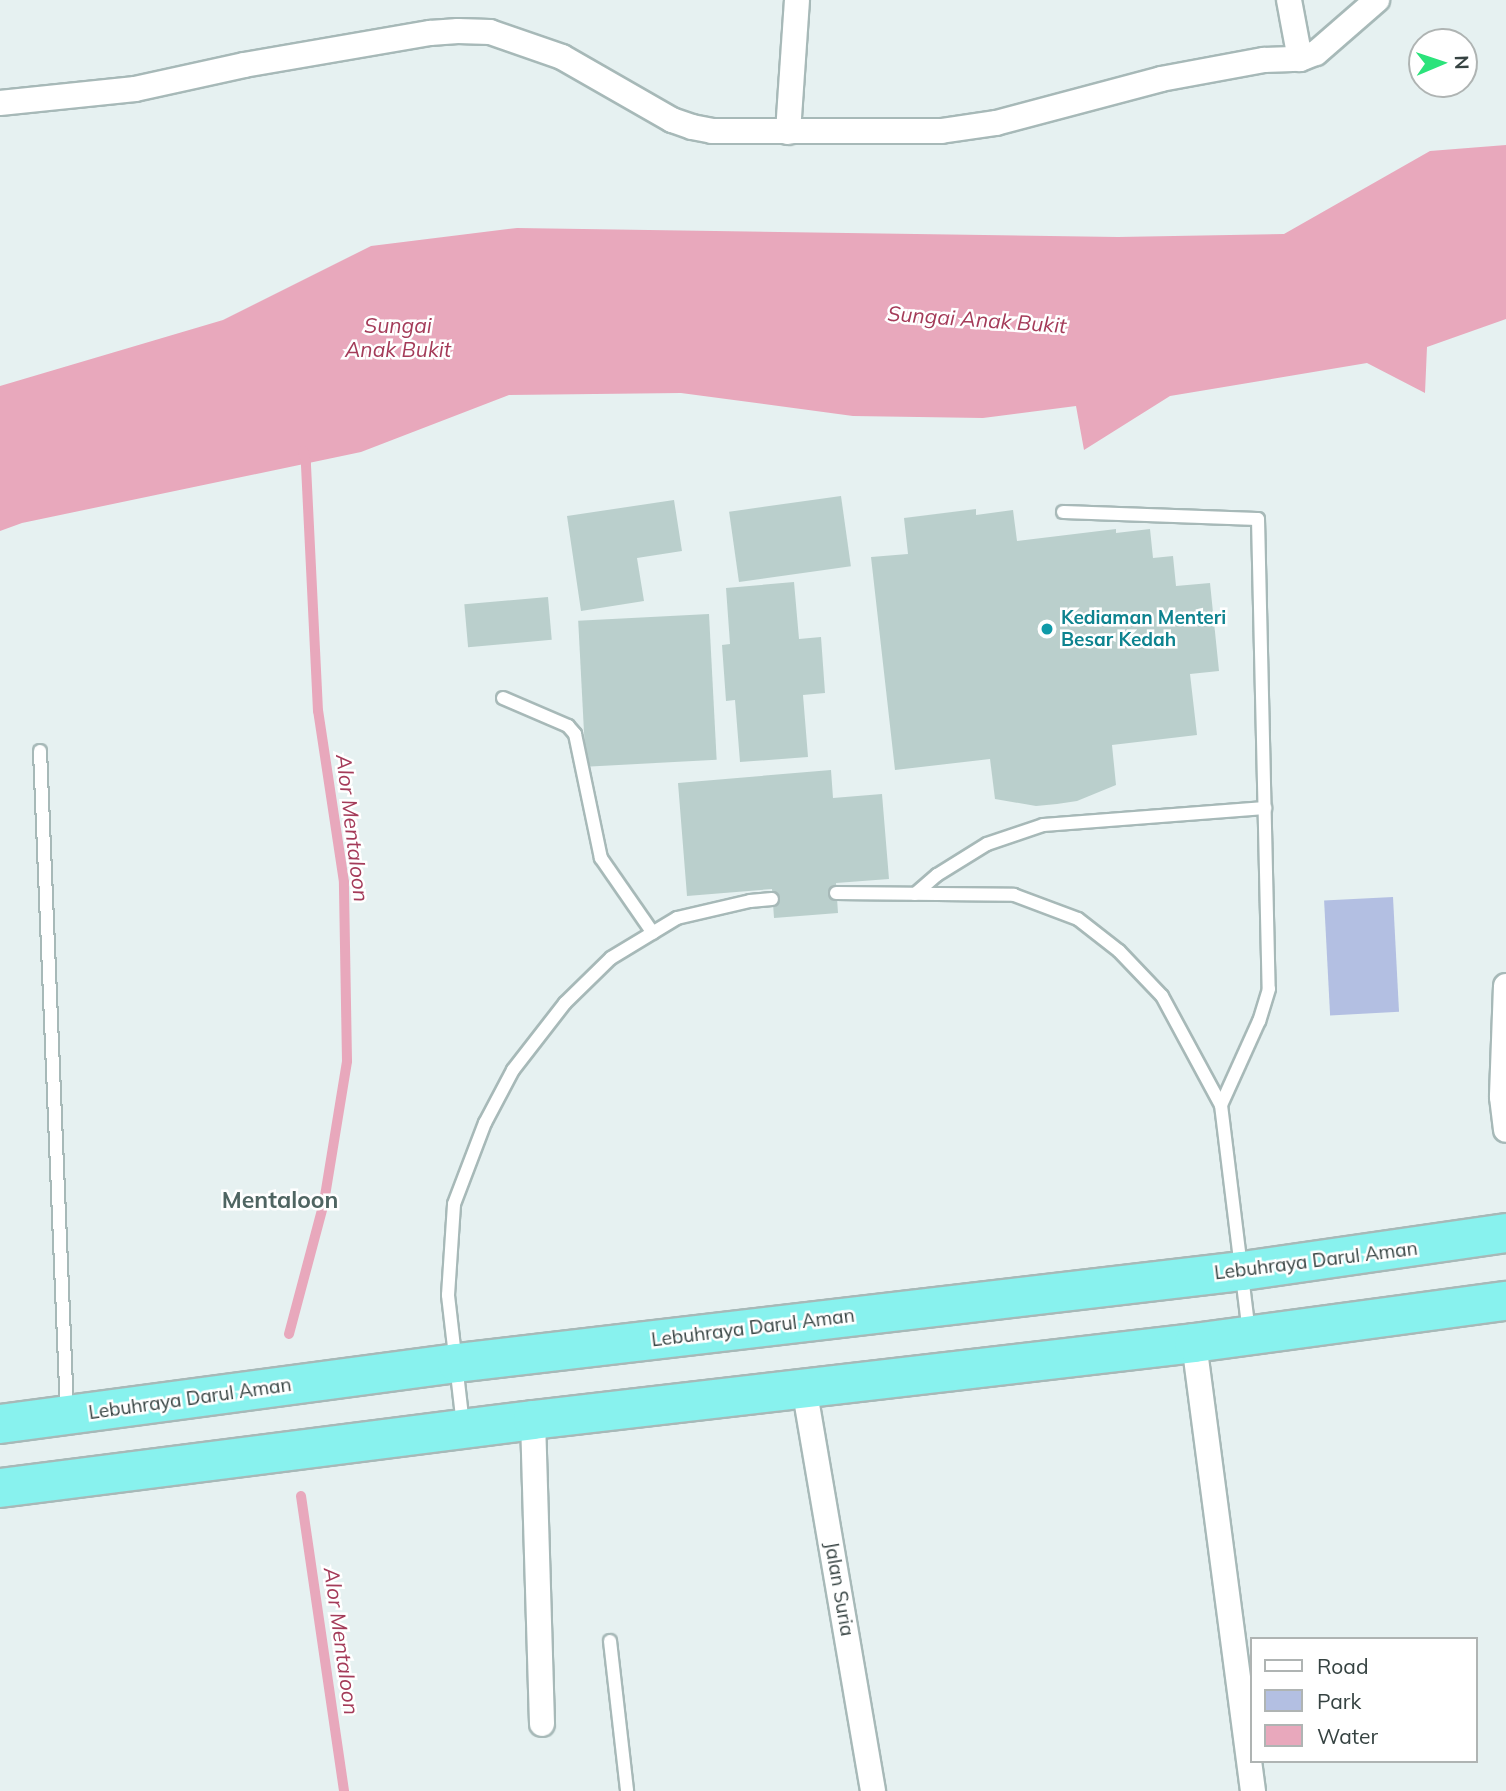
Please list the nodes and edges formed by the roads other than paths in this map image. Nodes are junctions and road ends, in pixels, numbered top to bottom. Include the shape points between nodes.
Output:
1 (797, 0) edge
2 (1289, 0) edge
3 (1377, 0) edge
4 (1300, 59) junction
5 (0, 103) edge
6 (788, 132) junction
7 (1063, 512) dead end
8 (503, 698) dead end
9 (40, 751) dead end
10 (1265, 808) junction
11 (836, 893) dead end
12 (915, 894) junction
13 (772, 899) dead end
14 (653, 933) junction
15 (1506, 986) edge
16 (1222, 1105) junction
17 (1506, 1130) edge
18 (1506, 1233) edge
19 (1242, 1271) junction
20 (1506, 1301) edge
21 (1250, 1335) junction
22 (1194, 1343) junction
23 (457, 1363) junction
24 (804, 1387) junction
25 (68, 1416) junction
26 (533, 1420) junction
27 (0, 1424) edge
28 (463, 1429) junction
29 (0, 1488) edge
30 (610, 1641) dead end
31 (542, 1724) dead end
32 (627, 1791) edge
33 (873, 1791) edge
34 (1253, 1791) edge

1 - 6 street
2 - 4 street
3 - 4 street via 1316,53
4 - 6 street via 1264,60 1161,79 972,129
5 - 6 street via 135,89 430,33 490,32 562,57 692,127
7 - 10 lane via 1258,519
8 - 14 lane via 568,726 575,734 601,858
9 - 25 lane
10 - 12 lane via 1042,825 987,844
10 - 16 lane via 1269,989
11 - 12 lane
12 - 16 lane via 1014,895 1077,919 1119,951 1162,996
13 - 14 lane via 677,918
14 - 23 lane via 611,958 565,1003 513,1070 485,1123 454,1204 448,1295
15 - 17 street via 1502,1097
16 - 19 lane
18 - 19 highway, Lebuhraya Darul Aman
19 - 21 lane
19 - 23 highway, Lebuhraya Darul Aman
20 - 21 highway
21 - 22 highway
22 - 24 highway
22 - 34 street
23 - 25 highway, Lebuhraya Darul Aman
23 - 28 lane
24 - 26 highway
24 - 33 street, Jalan Suria
25 - 27 highway, Lebuhraya Darul Aman
26 - 28 highway
26 - 31 street
28 - 29 highway
30 - 32 lane

